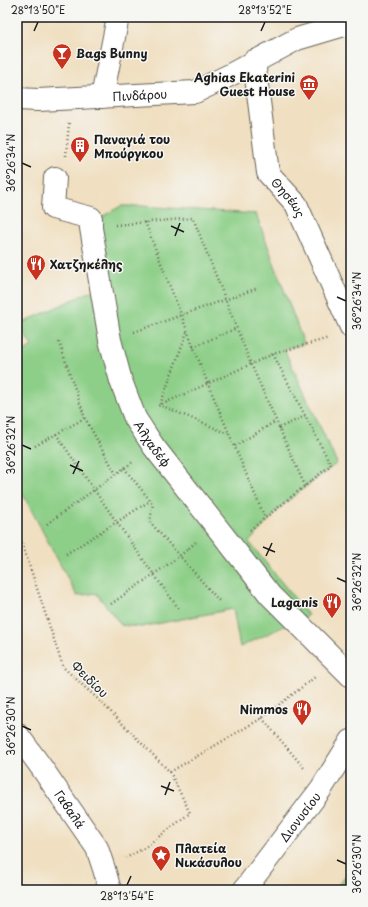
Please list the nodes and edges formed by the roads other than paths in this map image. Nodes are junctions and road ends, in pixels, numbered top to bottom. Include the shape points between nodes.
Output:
1 (118, 17) edge
2 (351, 23) edge
3 (254, 61) junction
4 (102, 97) junction
5 (17, 98) edge
6 (55, 178) dead end
7 (351, 327) edge
8 (351, 676) edge
9 (17, 734) edge
10 (351, 742) edge
11 (110, 890) edge
12 (244, 890) edge

1 - 4 street
2 - 3 street, Πινδάρου via 297,39
3 - 4 street, Πινδάρου via 195,92
3 - 7 street, Θησέως via 268,173 296,204
4 - 5 street, Πινδάρου via 38,100
6 - 8 street, Αλχαδέφ via 53,208 91,218 110,340 135,418 270,595
9 - 11 street, Γαβαλά via 97,848
10 - 12 street, Διονυσίου via 321,790

